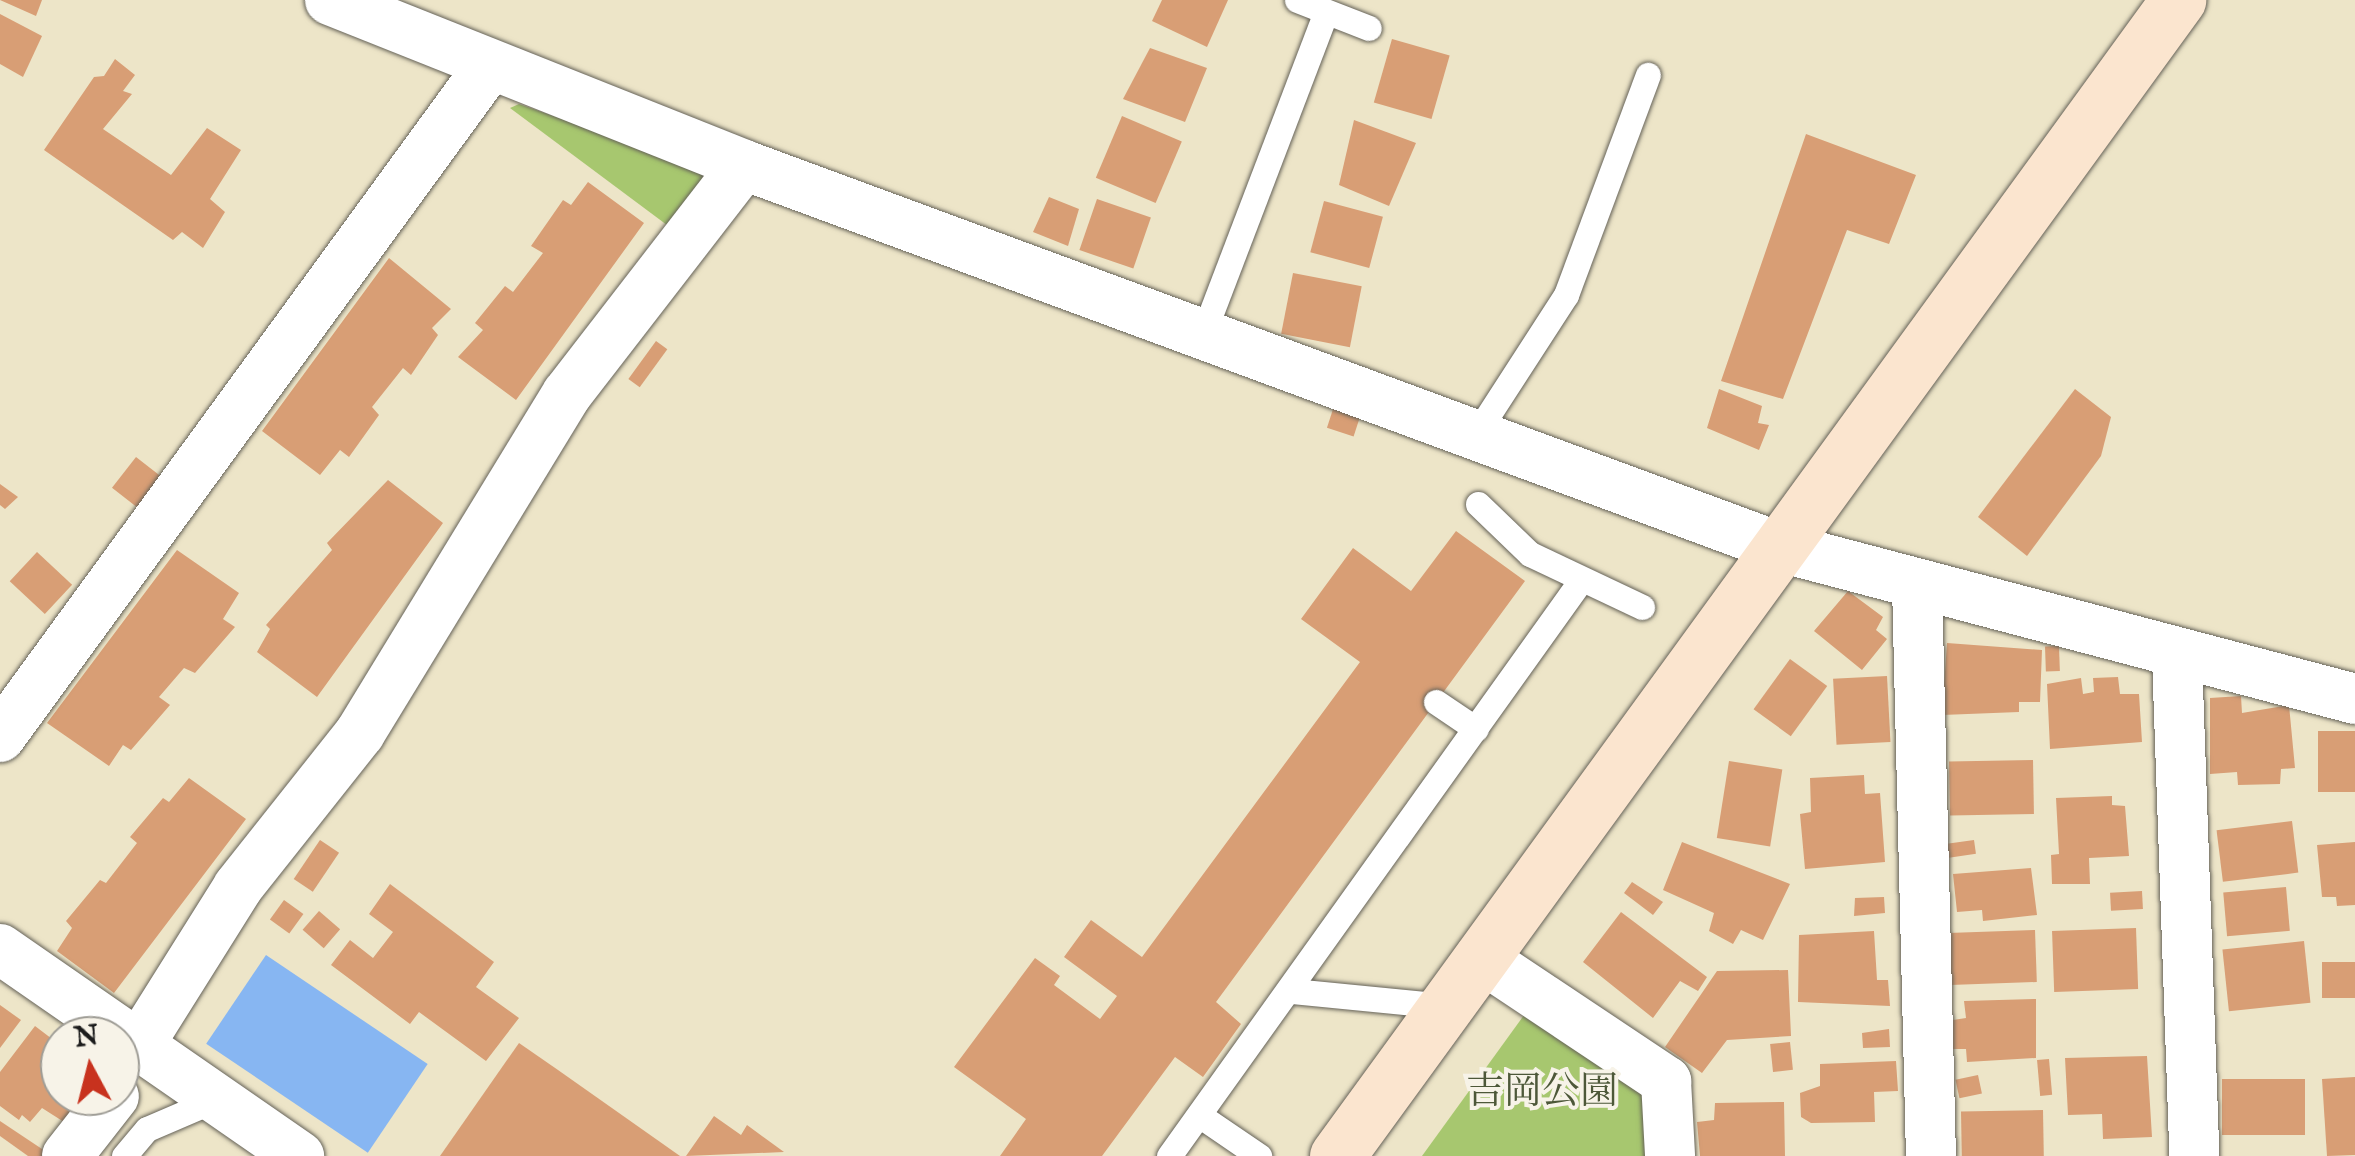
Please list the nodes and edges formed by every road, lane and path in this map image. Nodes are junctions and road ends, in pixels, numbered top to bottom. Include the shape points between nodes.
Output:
1 (330, 0) edge
2 (1297, 0) edge
3 (2178, 0) edge
4 (1325, 14) junction
5 (1368, 28) dead end
6 (488, 68) junction
7 (1648, 75) dead end
8 (744, 165) junction
9 (1203, 334) junction
10 (1476, 434) junction
11 (1478, 504) dead end
12 (1776, 546) junction
13 (1582, 580) junction
14 (1917, 585) junction
15 (1642, 607) dead end
16 (2177, 657) junction
17 (2355, 699) edge
18 (1436, 702) dead end
19 (1476, 729) junction
20 (0, 737) edge
21 (0, 950) edge
22 (1480, 957) junction
23 (1292, 990) junction
24 (1445, 1006) junction
25 (80, 1016) edge
26 (140, 1055) edge
27 (140, 1064) edge
28 (217, 1100) junction
29 (1198, 1115) junction
30 (98, 1116) edge
31 (67, 1156) edge
32 (124, 1156) edge
33 (299, 1156) edge
34 (1168, 1156) edge
35 (1259, 1156) edge
36 (1337, 1156) edge
37 (1670, 1156) edge
38 (1931, 1156) edge
39 (2194, 1156) edge

1 - 6 street
2 - 4 lane
3 - 12 street
4 - 5 lane
4 - 9 lane
6 - 8 street
6 - 20 street
7 - 10 lane via 1566,295
8 - 9 street
8 - 26 street via 567,394 360,733 238,887
9 - 10 street
10 - 12 street
11 - 13 lane via 1530,554
12 - 14 street
12 - 22 street
13 - 15 lane
13 - 19 lane
14 - 16 street
14 - 38 street
16 - 17 street
16 - 39 street
18 - 19 lane
19 - 23 lane
21 - 25 street
22 - 24 street
22 - 37 street via 1666,1081
23 - 24 lane
23 - 29 lane
24 - 36 street
27 - 28 street
28 - 32 lane via 147,1128
28 - 33 street
29 - 34 lane
29 - 35 lane
30 - 31 street

